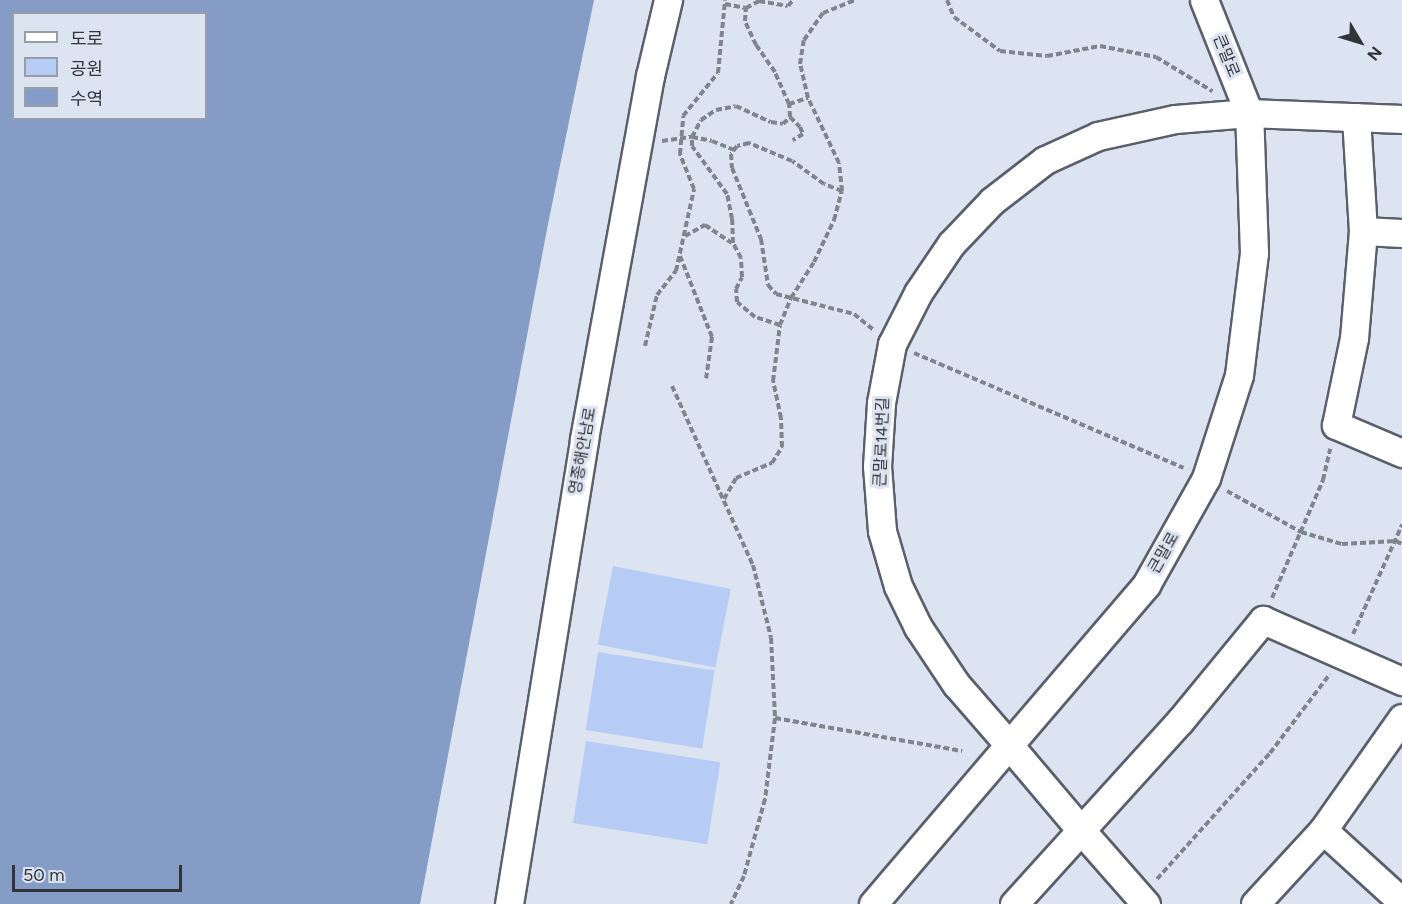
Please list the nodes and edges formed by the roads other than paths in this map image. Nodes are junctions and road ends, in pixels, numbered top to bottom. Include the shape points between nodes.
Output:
1 (668, 0) edge
2 (1204, 0) edge
3 (1249, 113) junction
4 (1356, 117) junction
5 (1402, 119) edge
6 (1362, 231) junction
7 (1402, 233) edge
8 (1402, 453) edge
9 (1402, 681) edge
10 (1402, 718) edge
11 (1009, 746) junction
12 (1080, 829) junction
13 (1323, 830) junction
14 (1143, 901) edge
15 (1402, 902) edge
16 (509, 904) edge
17 (873, 904) edge
18 (1014, 904) edge
19 (1255, 904) edge

1 - 16 street, 영종해안남로 via 650,76 584,440
2 - 3 street, 큰말로
3 - 4 street
3 - 11 street, 큰말로 via 1254,254 1239,375 1206,478 1146,585
3 - 11 street, 큰말로14번길 via 1175,119 1098,136 1045,160 992,201 951,244 918,294 892,344 881,403 877,466 882,531 897,586 918,627 956,684
4 - 5 street
4 - 6 street
6 - 7 street
6 - 8 street via 1354,338 1336,425
9 - 12 street via 1263,620 1180,721
10 - 13 street
11 - 12 street, 큰말로14번길
11 - 17 street, 큰말로
12 - 14 street, 큰말로14번길
12 - 18 street
13 - 15 street
13 - 19 street

